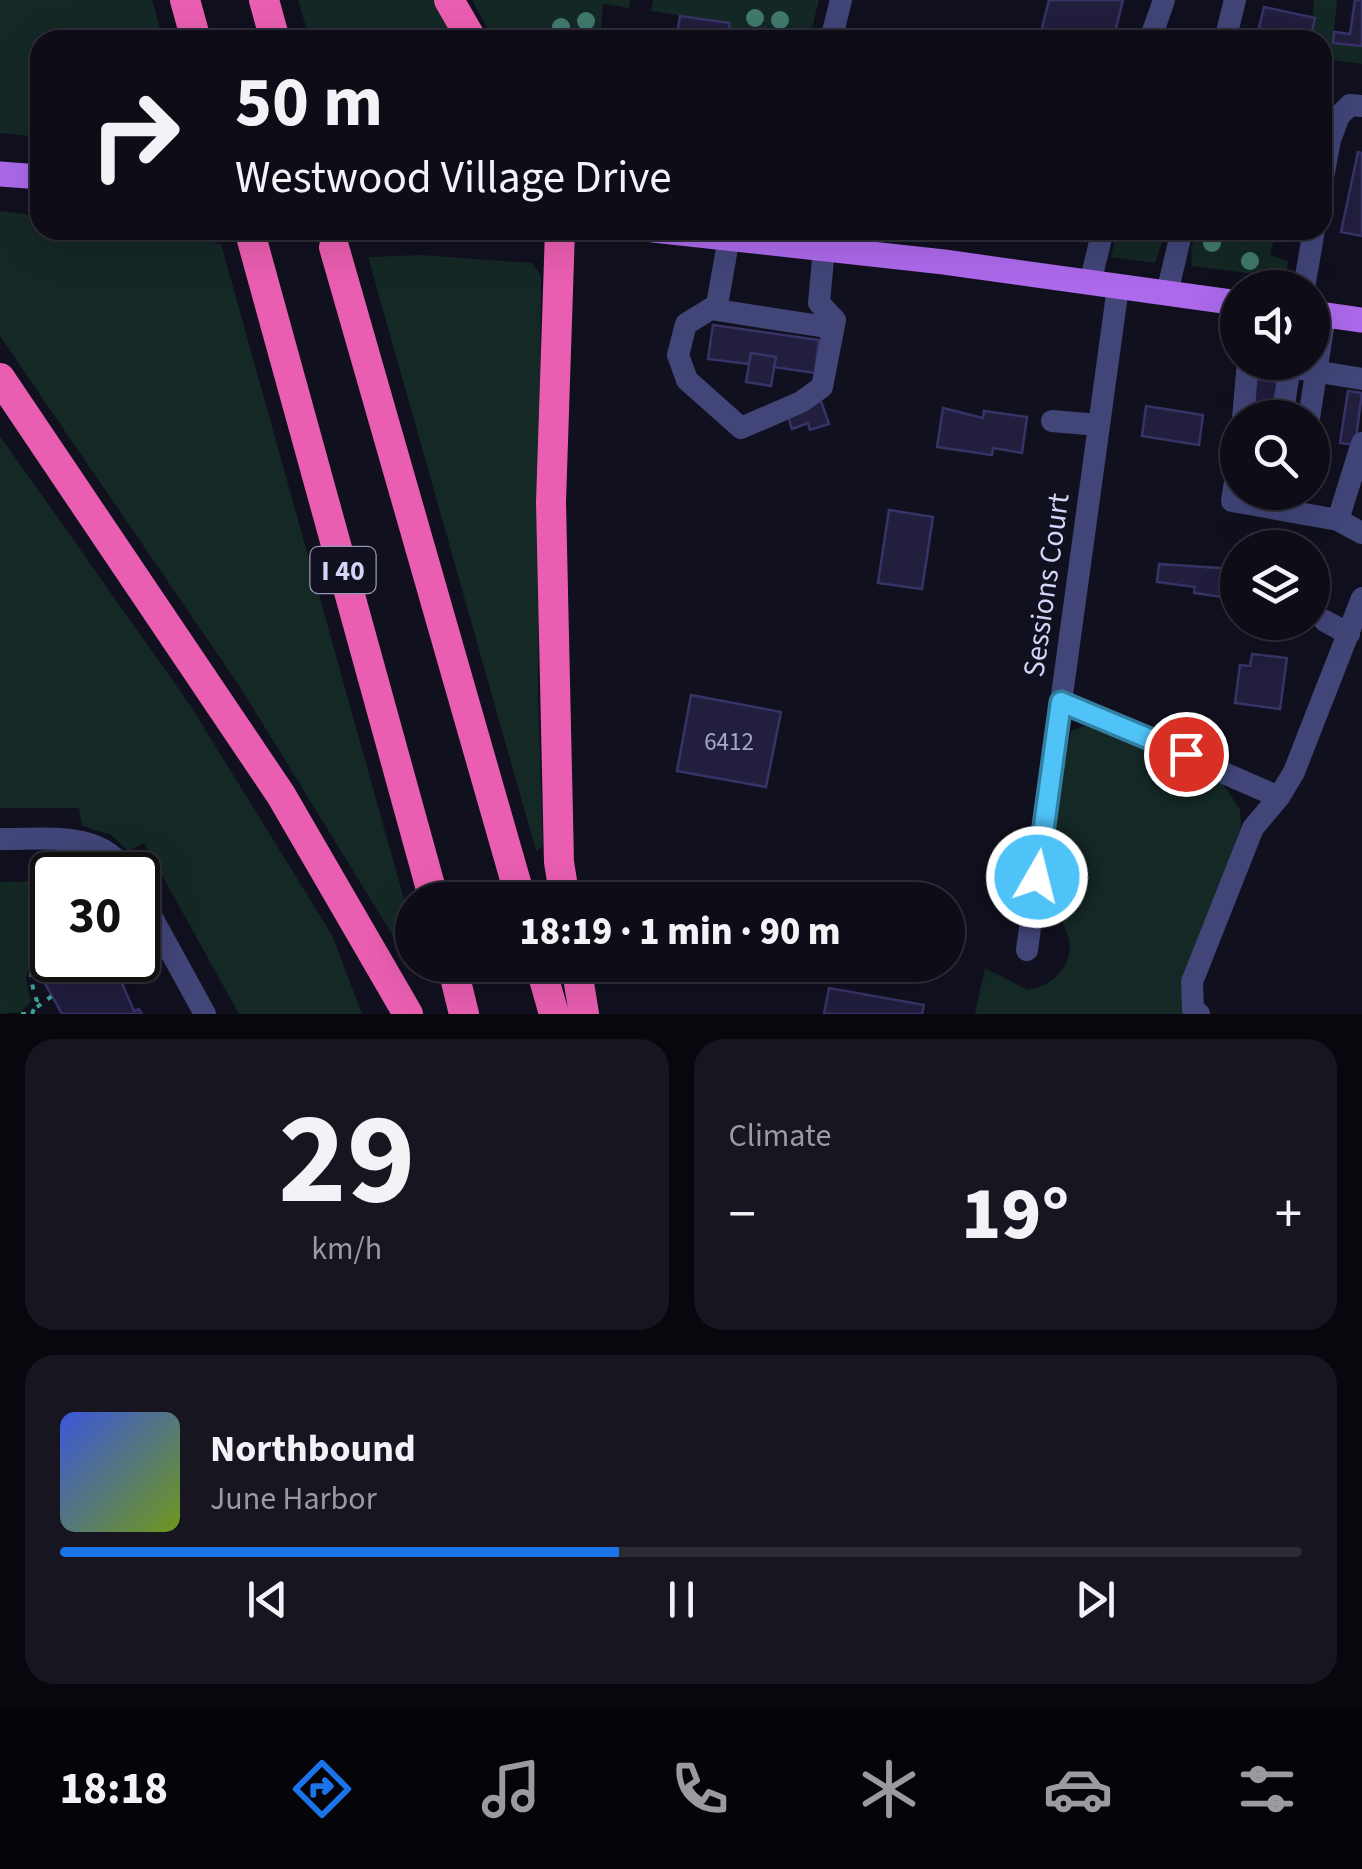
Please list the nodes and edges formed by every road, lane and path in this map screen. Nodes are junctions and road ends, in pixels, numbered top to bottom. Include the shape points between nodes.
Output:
1 (185, 0) edge
2 (264, 0) edge
3 (450, 0) edge
4 (840, 0) edge
5 (1164, 0) edge
6 (1234, 0) edge
7 (193, 30) edge
8 (272, 30) edge
9 (466, 30) edge
10 (833, 30) edge
11 (1154, 30) edge
12 (1227, 30) edge
13 (1362, 106) edge
14 (1332, 144) edge
15 (0, 174) edge
16 (30, 176) edge
17 (252, 240) dead end
18 (560, 240) edge
19 (719, 240) edge
20 (799, 240) edge
21 (1100, 240) edge
22 (1180, 240) edge
23 (1312, 240) edge
24 (334, 246) dead end
25 (824, 248) junction
26 (1307, 270) edge
27 (1090, 283) junction
28 (1118, 287) junction
29 (1168, 294) junction
30 (1220, 301) edge
31 (710, 309) junction
32 (1330, 316) edge
33 (1362, 320) edge
34 (833, 328) junction
35 (1330, 372) edge
36 (0, 378) edge
37 (1362, 379) edge
38 (1052, 422) dead end
39 (1098, 426) junction
40 (1362, 443) edge
41 (1314, 510) edge
42 (1338, 520) junction
43 (1362, 533) edge
44 (1362, 598) edge
45 (1330, 623) edge
46 (1349, 634) junction
47 (1061, 702) junction
48 (1279, 797) junction
49 (0, 840) edge
50 (110, 852) edge
51 (429, 882) edge
52 (516, 882) edge
53 (562, 882) edge
54 (160, 932) edge
55 (1027, 950) dead end
56 (32, 982) edge
57 (456, 982) edge
58 (545, 982) edge
59 (579, 982) edge
60 (34, 994) junction
61 (37, 1007) junction
62 (21, 1014) edge
63 (30, 1014) edge
64 (205, 1014) edge
65 (408, 1014) edge
66 (464, 1014) edge
67 (554, 1014) edge
68 (584, 1014) edge
69 (1199, 1014) edge

1 - 7 highway
2 - 8 highway
3 - 9 highway
4 - 10 street
5 - 11 street
6 - 12 street
13 - 14 street via 1350,105 1339,116
15 - 16 main road
17 - 51 highway, I 40
18 - 53 highway via 552,536
19 - 31 street via 716,305
20 - 25 main road
21 - 27 street
22 - 29 street
23 - 26 street
24 - 52 highway, I 40
25 - 27 main road
25 - 34 street via 819,303
27 - 28 main road
28 - 29 main road
28 - 39 street, Sessions Court
29 - 30 main road
31 - 34 street
31 - 34 street via 686,324 678,356 687,380 741,428 822,386
32 - 33 main road
35 - 37 street
36 - 65 highway via 280,795
38 - 39 street
39 - 47 street, Sessions Court
40 - 42 street
41 - 42 street
42 - 43 street
44 - 46 street
45 - 46 street
46 - 48 street
47 - 48 street
47 - 55 street, Sessions Court
48 - 69 street via 1253,828 1192,982
49 - 50 street via 89,841
54 - 64 street
56 - 60 path
57 - 66 highway
58 - 67 highway
59 - 68 highway
60 - 61 path
60 - 61 path via 50,998
61 - 63 path
62 - 63 path

